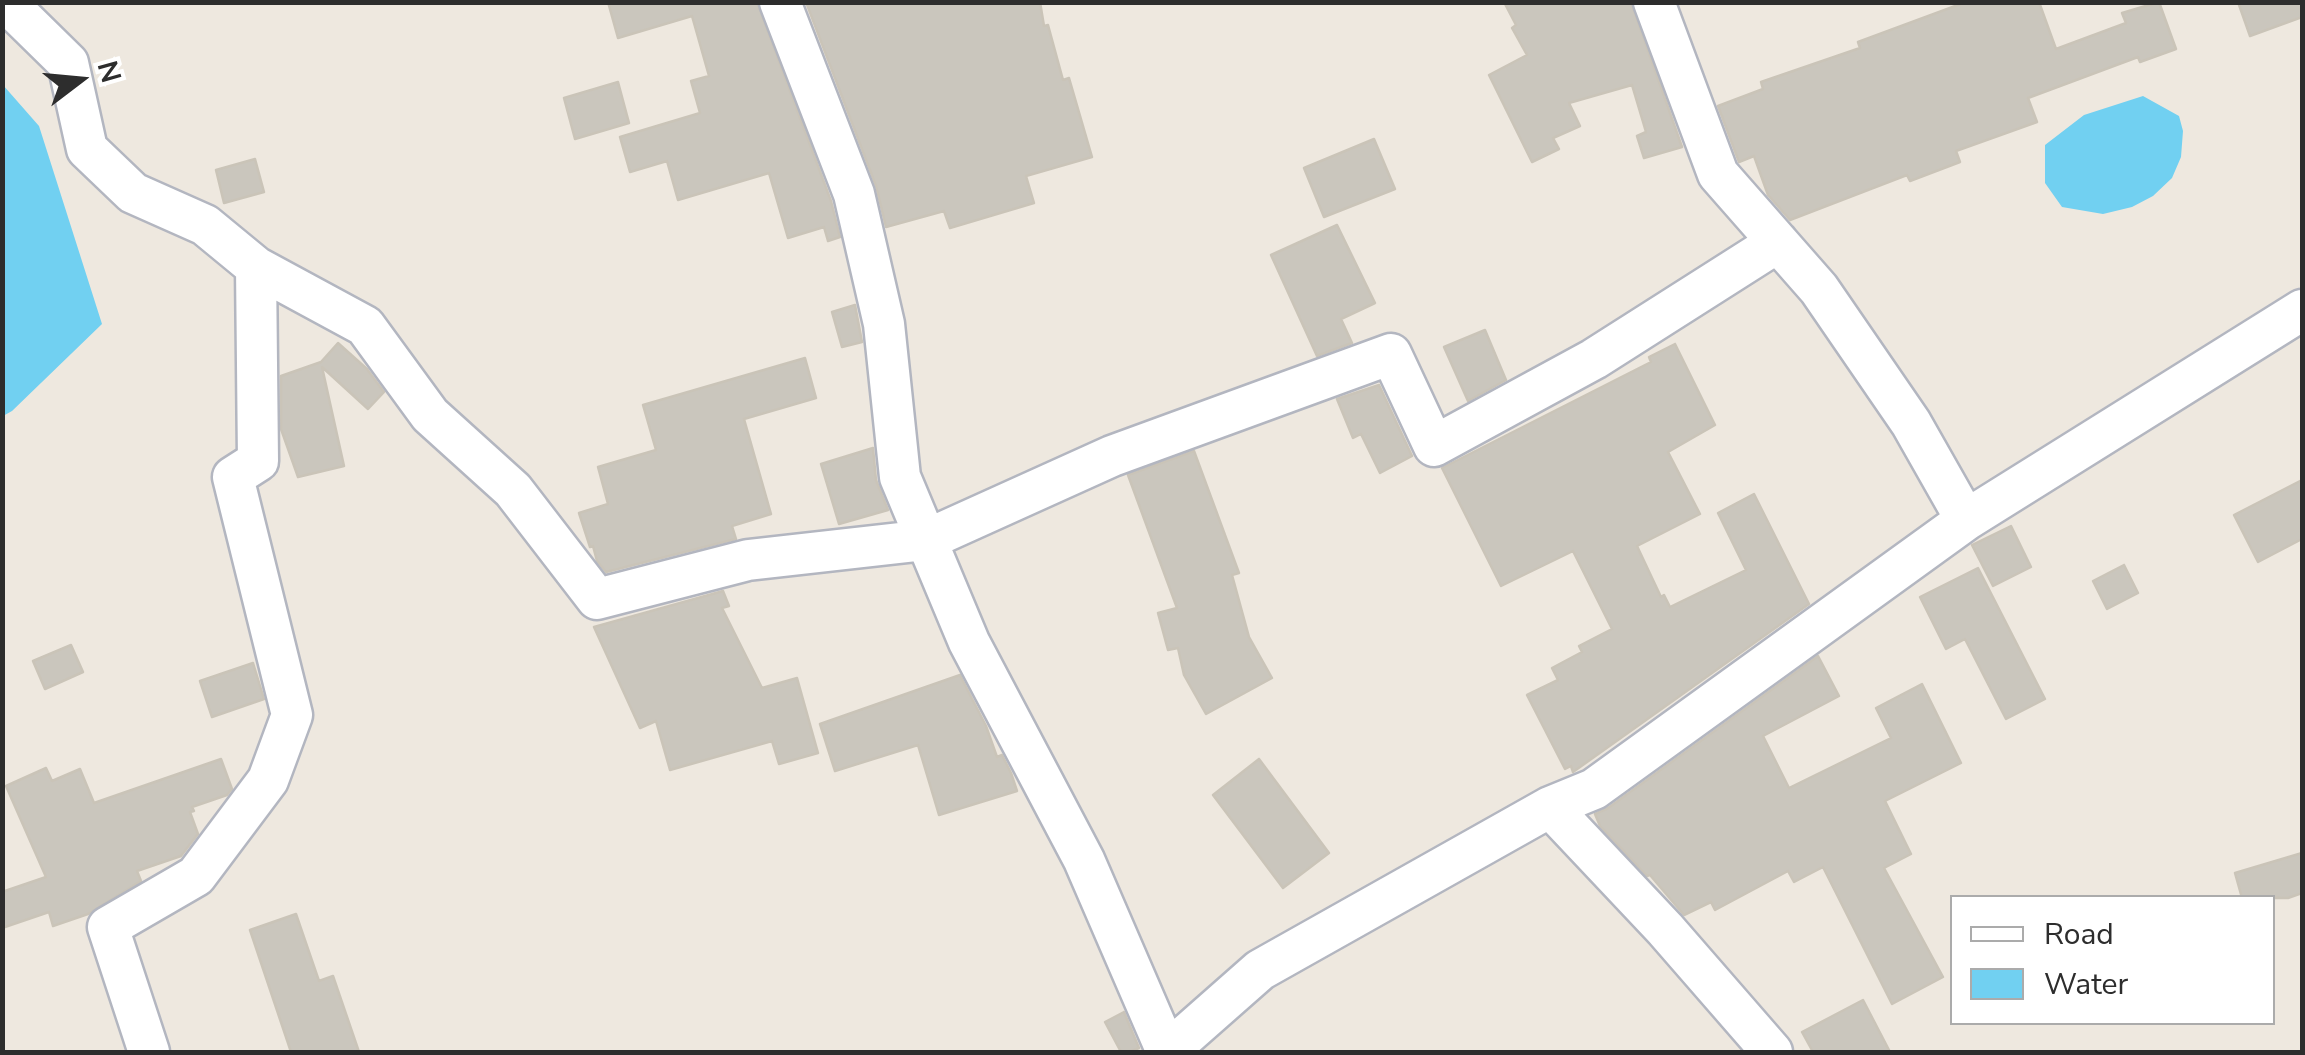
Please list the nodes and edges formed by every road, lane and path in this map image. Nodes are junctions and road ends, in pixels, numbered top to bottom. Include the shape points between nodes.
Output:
1 (780, 2) edge
2 (1654, 2) edge
3 (16, 12) dead end
4 (1778, 242) junction
5 (256, 267) junction
6 (2302, 310) edge
7 (1966, 520) junction
8 (926, 540) junction
9 (1550, 806) junction
10 (1756, 1048) edge
11 (148, 1052) edge
12 (1167, 1052) edge

1 - 8 street via 854,194 884,324 900,477
2 - 4 street via 1718,174
3 - 5 street via 68,64 87,150 133,193 205,226
4 - 7 street via 1819,288 1911,423
4 - 8 street via 1594,359 1434,446 1391,354 1112,456
5 - 8 street via 365,326 430,415 513,490 598,599 748,560
5 - 11 street via 258,460 234,477 292,715 268,780 196,876 108,927
6 - 7 street
7 - 9 street via 1594,789
8 - 12 street via 969,642 1084,860
9 - 10 street via 1665,929
9 - 12 street via 1260,970

